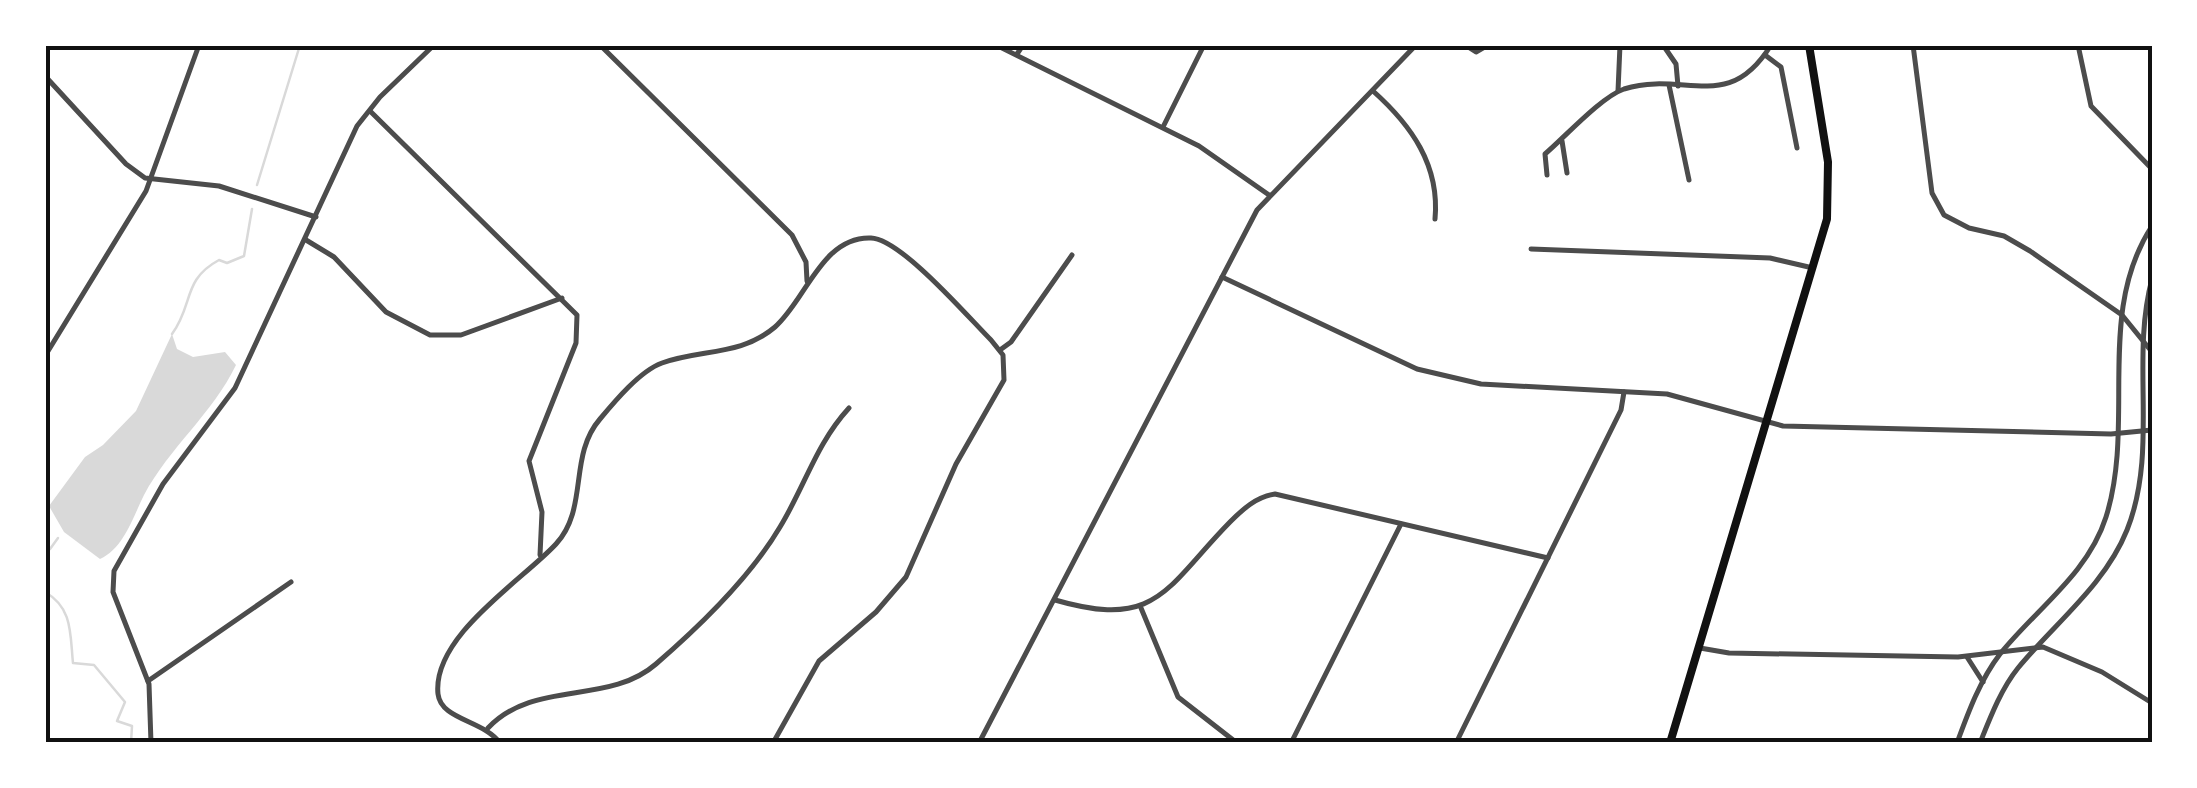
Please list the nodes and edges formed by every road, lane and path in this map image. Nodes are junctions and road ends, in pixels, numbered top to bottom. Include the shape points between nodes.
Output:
1 (200, 45) edge
2 (434, 45) edge
3 (600, 45) edge
4 (996, 45) edge
5 (1023, 45) edge
6 (1204, 45) edge
7 (1416, 45) edge
8 (1465, 45) edge
9 (1488, 45) edge
10 (1620, 45) edge
11 (1664, 45) edge
12 (1771, 45) edge
13 (1809, 45) edge
14 (1913, 45) edge
15 (2078, 45) edge
16 (1017, 54) junction
17 (1765, 55) junction
18 (45, 76) edge
19 (1669, 86) junction
20 (1678, 86) junction
21 (1373, 90) junction
22 (1618, 90) junction
23 (369, 111) junction
24 (1162, 128) junction
25 (1562, 140) junction
26 (1797, 148) dead end
27 (2152, 169) edge
28 (1567, 173) dead end
29 (1546, 175) dead end
30 (151, 180) junction
31 (1688, 180) dead end
32 (1268, 195) junction
33 (316, 217) junction
34 (1435, 219) dead end
35 (2152, 226) edge
36 (306, 240) junction
37 (1530, 249) dead end
38 (1072, 255) dead end
39 (1813, 268) junction
40 (1222, 276) junction
41 (2152, 279) edge
42 (807, 284) junction
43 (562, 298) junction
44 (2122, 315) junction
45 (2142, 345) junction
46 (1000, 350) junction
47 (2152, 352) edge
48 (45, 356) edge
49 (1624, 392) junction
50 (850, 408) dead end
51 (1767, 422) junction
52 (2152, 430) edge
53 (2142, 432) junction
54 (2119, 434) junction
55 (1400, 524) junction
56 (1548, 558) junction
57 (536, 563) junction
58 (291, 582) dead end
59 (1054, 600) junction
60 (1140, 607) junction
61 (1700, 648) junction
62 (2032, 651) junction
63 (2000, 654) junction
64 (1967, 657) junction
65 (148, 681) junction
66 (1983, 682) junction
67 (2152, 703) edge
68 (488, 728) junction
69 (150, 743) edge
70 (500, 743) edge
71 (773, 743) edge
72 (979, 743) edge
73 (1237, 743) edge
74 (1291, 743) edge
75 (1456, 743) edge
76 (1670, 743) edge
77 (1956, 743) edge
78 (1980, 743) edge

1 - 30 street
2 - 23 street
3 - 42 street via 792,236 806,262
4 - 16 street
5 - 16 street
6 - 24 street
7 - 21 street
8 - 9 street via 1476,52
10 - 22 street
11 - 20 street via 1676,64
12 - 17 street
13 - 39 main road via 1830,186
14 - 44 street via 1932,193 1944,215 2014,240
15 - 27 street via 2091,106
16 - 24 street
17 - 20 street via 1735,84
17 - 26 street via 1781,67
18 - 30 street via 126,164
19 - 20 street
19 - 22 street
19 - 31 street
21 - 32 street
21 - 34 street via 1419,142 1437,201
22 - 25 street
23 - 33 street
23 - 43 street
24 - 32 street via 1222,160
25 - 28 street
25 - 29 street via 1545,154
30 - 33 street via 200,182
30 - 48 street
32 - 40 street
33 - 36 street
35 - 44 street via 2130,273
36 - 43 street via 334,257 386,312 430,335 461,335
36 - 65 street via 236,388 163,484 114,571 113,592
37 - 39 street via 1770,258
38 - 46 street
39 - 51 main road
40 - 49 street via 1417,370 1504,386
40 - 59 street
41 - 45 street
42 - 46 street via 842,246 884,241
42 - 57 street via 786,316 759,339 728,352 656,365 600,419 580,460 573,519
43 - 57 street via 578,315 579,331 530,457 542,512
44 - 45 street
44 - 54 street
45 - 47 street
45 - 53 street
46 - 71 street via 1004,380 956,464 906,578 819,661
49 - 51 street via 1677,396
49 - 56 street
50 - 68 street via 816,451 766,547 655,665 616,684 524,702
51 - 54 street
51 - 61 main road
52 - 53 street
53 - 54 street
53 - 62 street via 2139,490 2126,533 2104,573
54 - 63 street via 2112,492 2092,549
55 - 56 street
55 - 60 street via 1292,495 1264,496 1243,509 1184,576
55 - 74 street
56 - 75 street
57 - 68 street via 476,615 439,681 446,710
58 - 65 street
59 - 60 street via 1115,611
59 - 72 street
60 - 73 street via 1178,697
61 - 64 street
61 - 76 main road
62 - 63 street
62 - 67 street via 2066,655
62 - 78 street via 2002,693
63 - 64 street
63 - 66 street
64 - 66 street
65 - 69 street
66 - 77 street
68 - 70 street

